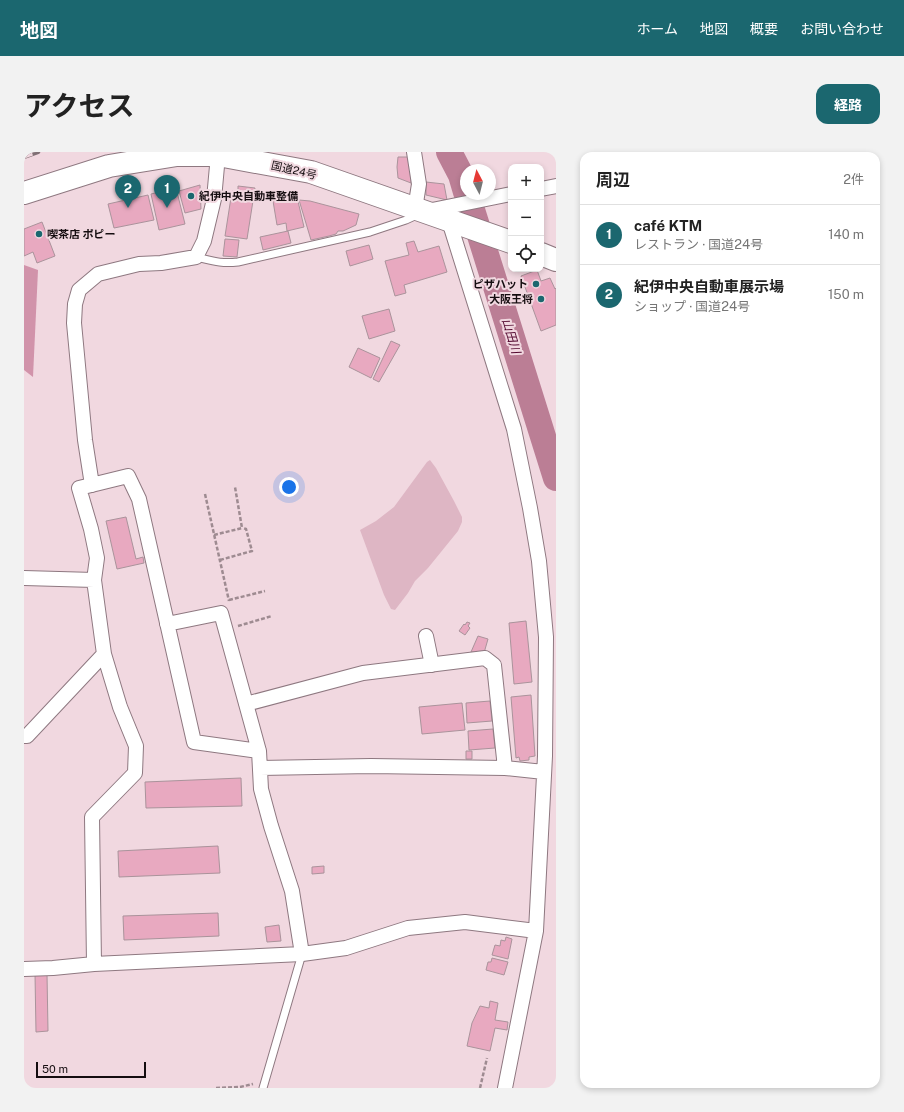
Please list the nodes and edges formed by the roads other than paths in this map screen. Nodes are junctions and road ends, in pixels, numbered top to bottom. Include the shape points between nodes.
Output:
1 (414, 152) edge
2 (215, 153) edge
3 (556, 186) edge
4 (544, 188) edge
5 (24, 193) edge
6 (508, 194) edge
7 (419, 210) junction
8 (452, 217) junction
9 (505, 240) edge
10 (544, 255) edge
11 (196, 257) junction
12 (556, 260) edge
13 (92, 485) junction
14 (24, 578) edge
15 (94, 580) junction
16 (167, 624) junction
17 (426, 636) dead end
18 (104, 654) junction
19 (432, 665) junction
20 (246, 704) junction
21 (24, 736) edge
22 (258, 751) junction
23 (260, 768) junction
24 (505, 768) junction
25 (544, 772) junction
26 (536, 931) junction
27 (302, 954) junction
28 (94, 964) junction
29 (24, 969) edge
30 (264, 1084) edge
31 (505, 1088) edge

1 - 7 street via 419,184
2 - 5 highway, 国道24号 via 177,155 109,166
2 - 7 highway, 国道24号 via 310,172
2 - 11 street via 214,199 204,241
3 - 4 street
6 - 8 street via 487,198
7 - 8 highway, 国道24号
7 - 11 lane via 406,220 370,232 238,262 217,262
8 - 9 highway, 国道24号
8 - 25 street via 514,429 539,561 546,637
10 - 12 highway
11 - 13 street via 139,264 98,274 79,290 74,323
13 - 15 street via 79,488 97,558
13 - 16 street via 128,476 139,499
14 - 15 street
15 - 18 street
16 - 20 street via 221,614
16 - 22 street via 194,742
17 - 19 street
18 - 21 street via 27,736
18 - 28 street via 120,707 136,746 135,773 92,818
19 - 20 street via 363,673
19 - 24 street via 485,658 494,665
20 - 22 street
22 - 23 street
23 - 24 street
23 - 27 street via 261,789 292,891
24 - 25 street
25 - 26 street
26 - 27 street via 465,922 408,928 346,948
26 - 31 street
27 - 28 street
27 - 30 lane
28 - 29 street

